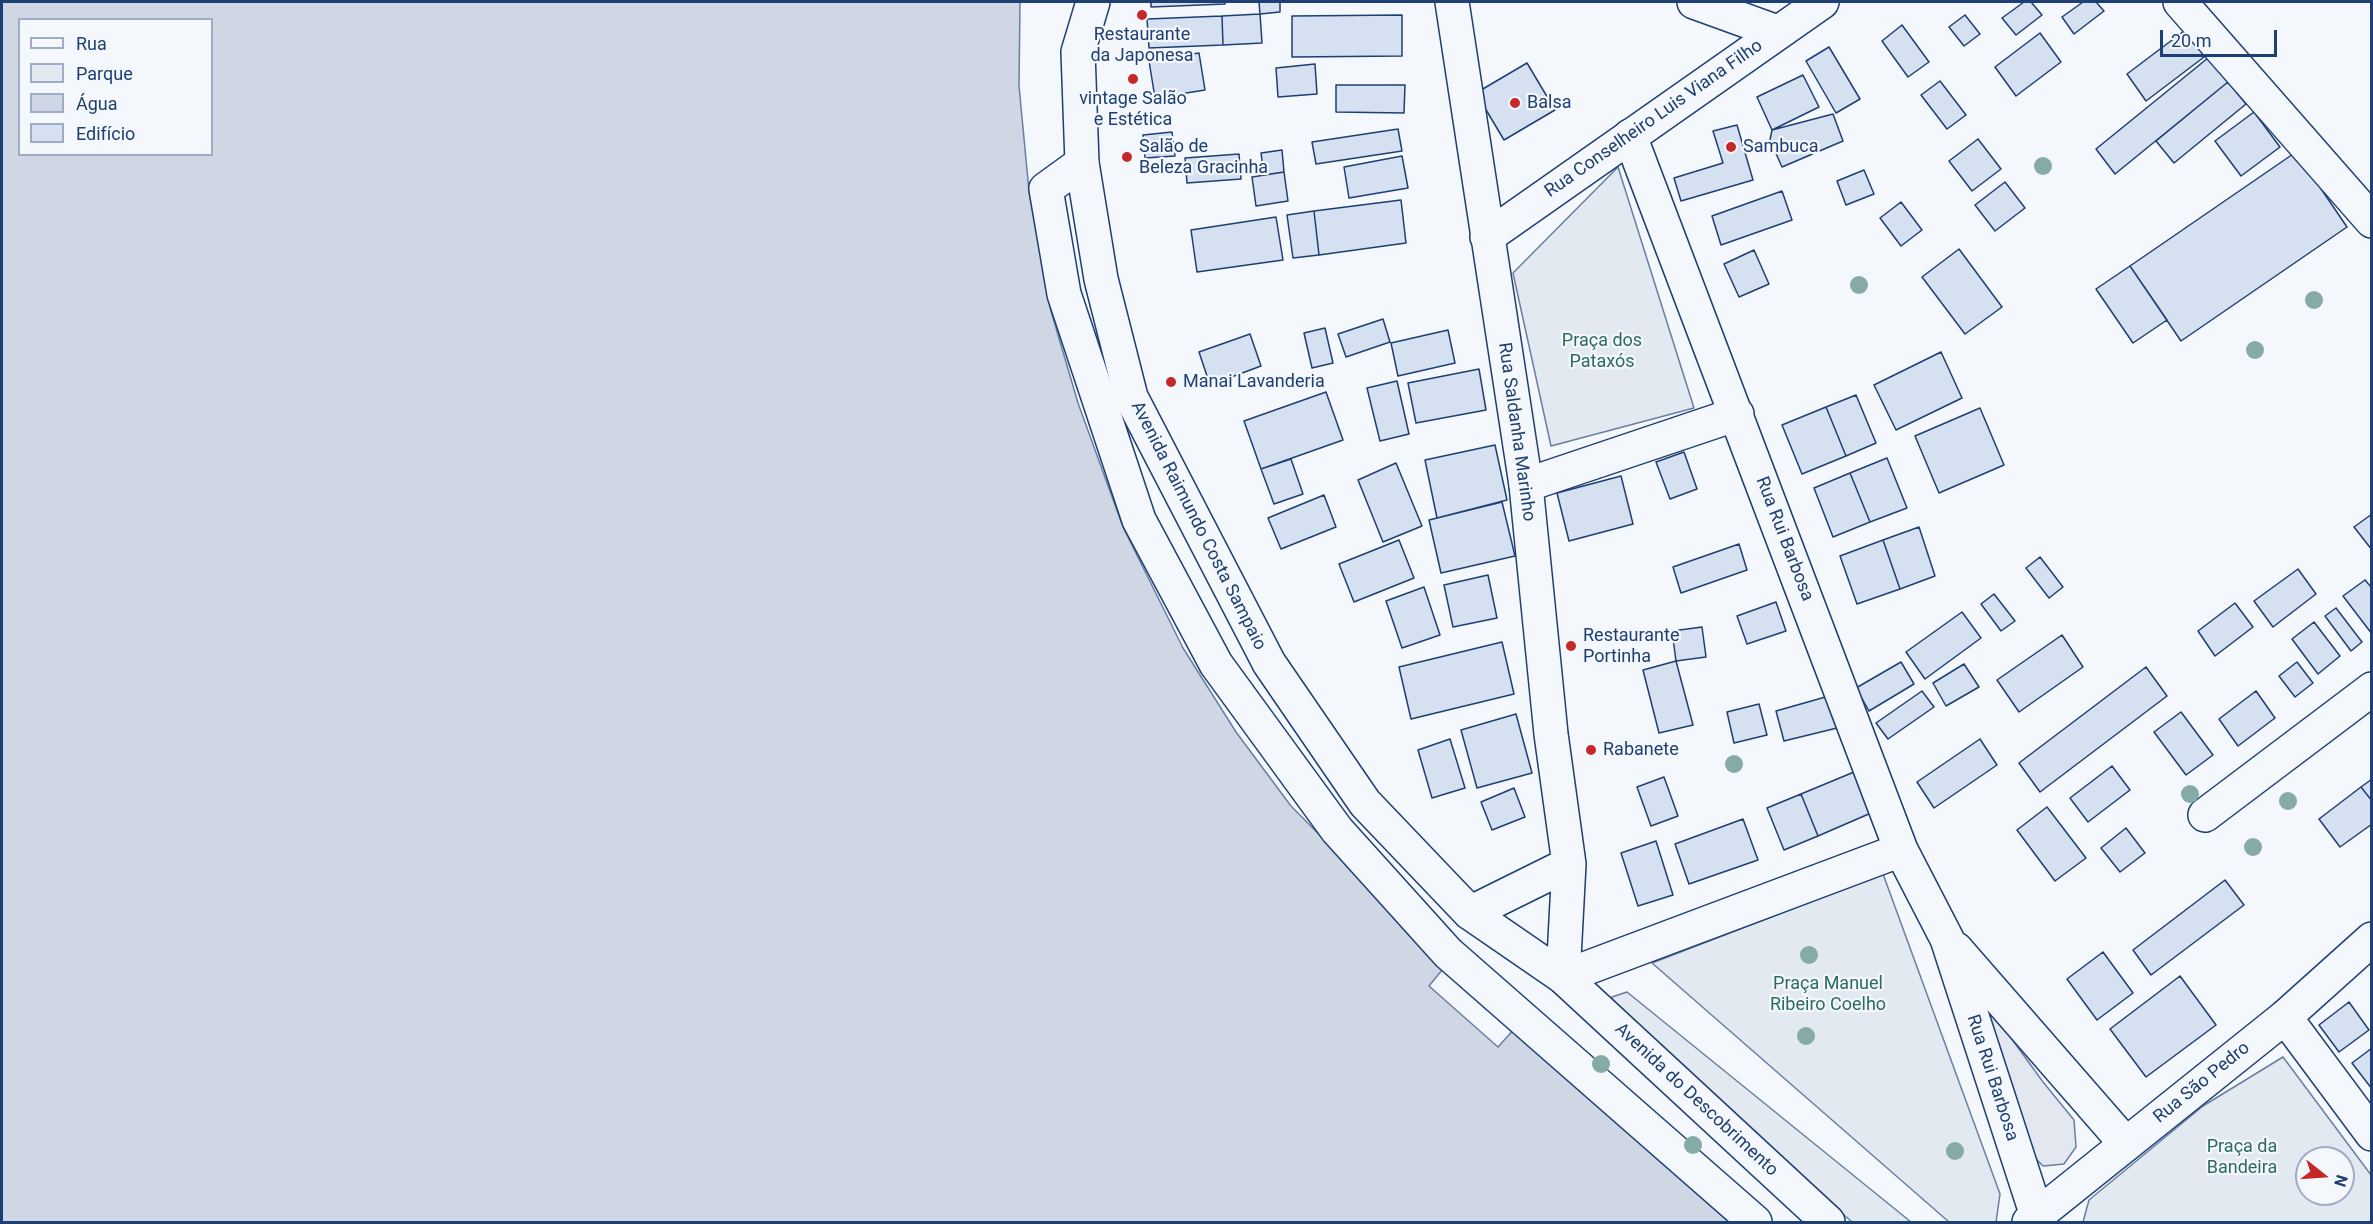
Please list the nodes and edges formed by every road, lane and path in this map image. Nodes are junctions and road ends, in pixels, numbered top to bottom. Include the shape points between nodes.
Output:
1 (1093, 2) edge
2 (1452, 2) edge
3 (1694, 2) edge
4 (1822, 2) edge
5 (2180, 2) edge
6 (1777, 32) junction
7 (1630, 136) junction
8 (1082, 163) junction
9 (2372, 221) edge
10 (1487, 237) junction
11 (1737, 414) junction
12 (1526, 484) junction
13 (2372, 689) edge
14 (2205, 815) dead end
15 (1901, 850) junction
16 (1569, 864) junction
17 (1470, 913) junction
18 (1947, 939) junction
19 (2372, 939) edge
20 (1563, 977) junction
21 (2284, 1017) junction
22 (2372, 1134) edge
23 (2127, 1144) junction
24 (2033, 1219) edge
25 (1755, 1222) edge
26 (1828, 1222) edge

1 - 8 main road, Avenida Raimundo Costa Sampaio via 1078,52
2 - 10 main road, Rua Saldanha Marinho
3 - 6 main road
4 - 6 main road, Rua Conselheiro Luis Viana Filho
5 - 9 main road
6 - 7 main road, Rua Conselheiro Luis Viana Filho
7 - 10 main road, Rua Conselheiro Luis Viana Filho
7 - 11 main road, Rua Rui Barbosa
8 - 17 main road, Avenida Raimundo Costa Sampaio via 1101,279 1131,397 1269,663 1365,803
8 - 25 main road via 1046,189 1064,294 1139,520 1216,664 1337,830 1448,953
10 - 12 main road, Rua Saldanha Marinho
11 - 12 main road
11 - 15 main road, Rua Rui Barbosa
12 - 16 main road, Rua Saldanha Marinho via 1551,734
13 - 14 main road
15 - 18 main road, Rua Rui Barbosa
15 - 20 main road
16 - 17 main road
16 - 20 main road
17 - 20 main road, Avenida do Descobrimento
18 - 23 main road, Rua Rui Barbosa
18 - 24 main road, Rua Rui Barbosa
19 - 21 main road, Rua São Pedro
20 - 26 main road, Avenida do Descobrimento
21 - 22 main road
21 - 23 main road, Rua São Pedro
23 - 24 main road, Rua São Pedro

